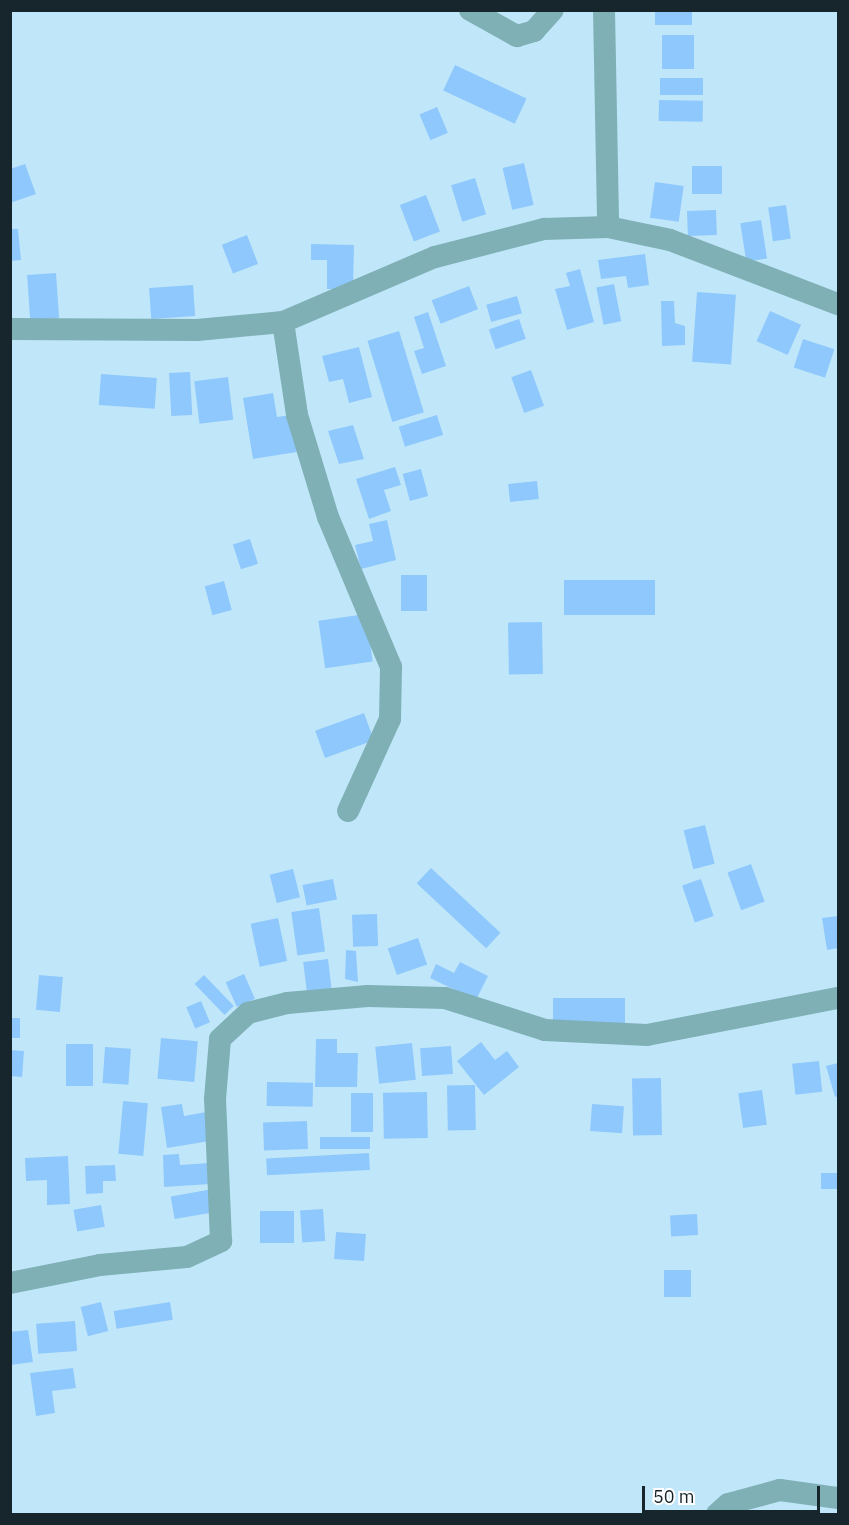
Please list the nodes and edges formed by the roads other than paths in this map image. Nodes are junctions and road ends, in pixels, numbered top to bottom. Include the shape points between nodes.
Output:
1 (470, 10) edge
2 (553, 10) edge
3 (604, 10) edge
4 (608, 227) junction
5 (838, 304) edge
6 (284, 322) junction
7 (10, 329) edge
8 (348, 811) dead end
9 (838, 998) edge
10 (10, 1283) edge
11 (838, 1498) edge
12 (717, 1515) edge

1 - 2 street via 517,36 534,31
3 - 4 street
4 - 5 street via 670,240
4 - 6 street via 544,230 435,257
6 - 7 street via 197,330
6 - 8 street via 297,415 328,517 391,667 390,719
9 - 10 street via 647,1035 545,1030 444,998 368,996 248,1013 220,1039 215,1099 221,1241 187,1257 100,1265
11 - 12 street via 780,1490 728,1504

